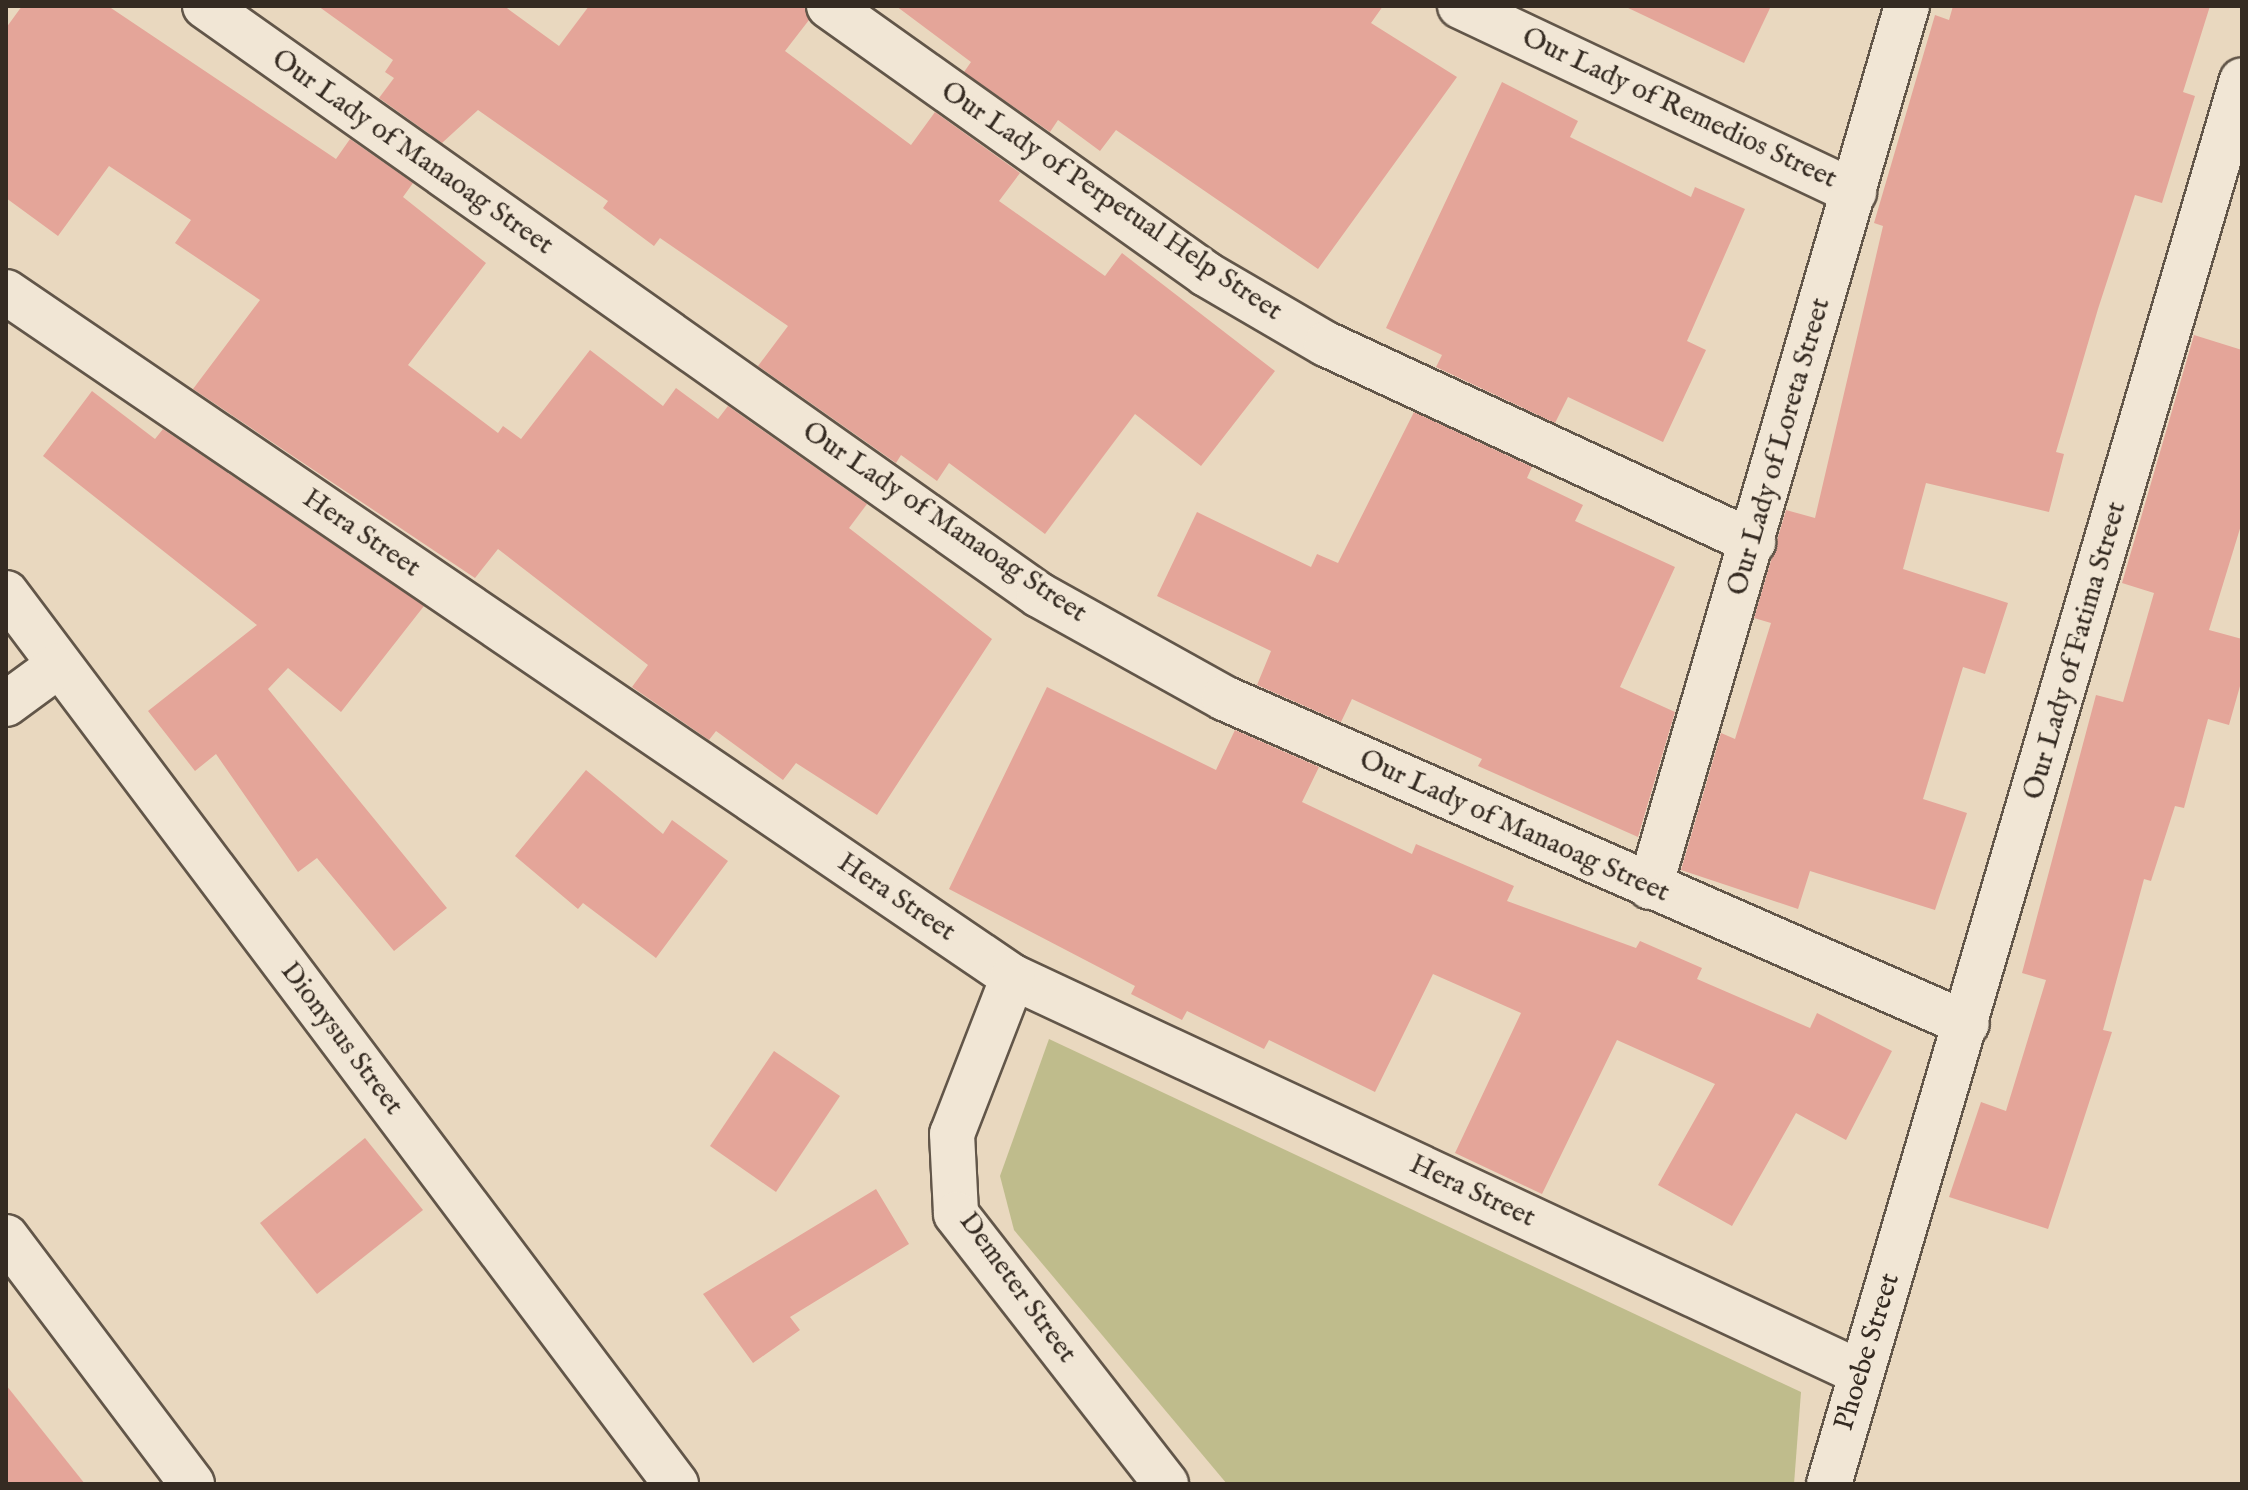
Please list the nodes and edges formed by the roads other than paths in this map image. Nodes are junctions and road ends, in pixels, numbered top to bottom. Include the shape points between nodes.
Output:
1 (205, 6) edge
2 (829, 6) edge
3 (1460, 6) edge
4 (1907, 6) edge
5 (2242, 80) edge
6 (1854, 192) junction
7 (6, 292) edge
8 (1753, 542) junction
9 (6, 593) edge
10 (59, 665) junction
11 (6, 704) edge
12 (1650, 887) junction
13 (1013, 977) junction
14 (1967, 1024) junction
15 (1907, 1221) joint
16 (6, 1237) edge
17 (1861, 1373) junction
18 (192, 1484) edge
19 (676, 1484) edge
20 (1166, 1484) edge
21 (1829, 1484) edge

1 - 12 street, Our Lady of Manaoag Street via 1039,595 1224,698
2 - 8 street, Our Lady of Perpetual Help Street via 1206,274 1326,344
3 - 6 street, Our Lady of Remedios Street
4 - 6 street, Our Lady of Loreta Street
5 - 14 street, Our Lady of Fatima Street
6 - 8 street, Our Lady of Loreta Street
7 - 13 street, Hera Street
8 - 12 street, Our Lady of Loreta Street
9 - 10 street, Dionysus Street
10 - 11 street
10 - 19 street, Dionysus Street
12 - 14 street, Our Lady of Manaoag Street
13 - 17 street, Hera Street
13 - 20 street, Demeter Street via 952,1134 956,1214
14 - 15 street, Our Lady of Fatima Street
15 - 17 street, Phoebe Street
16 - 18 street
17 - 21 street, Phoebe Street

